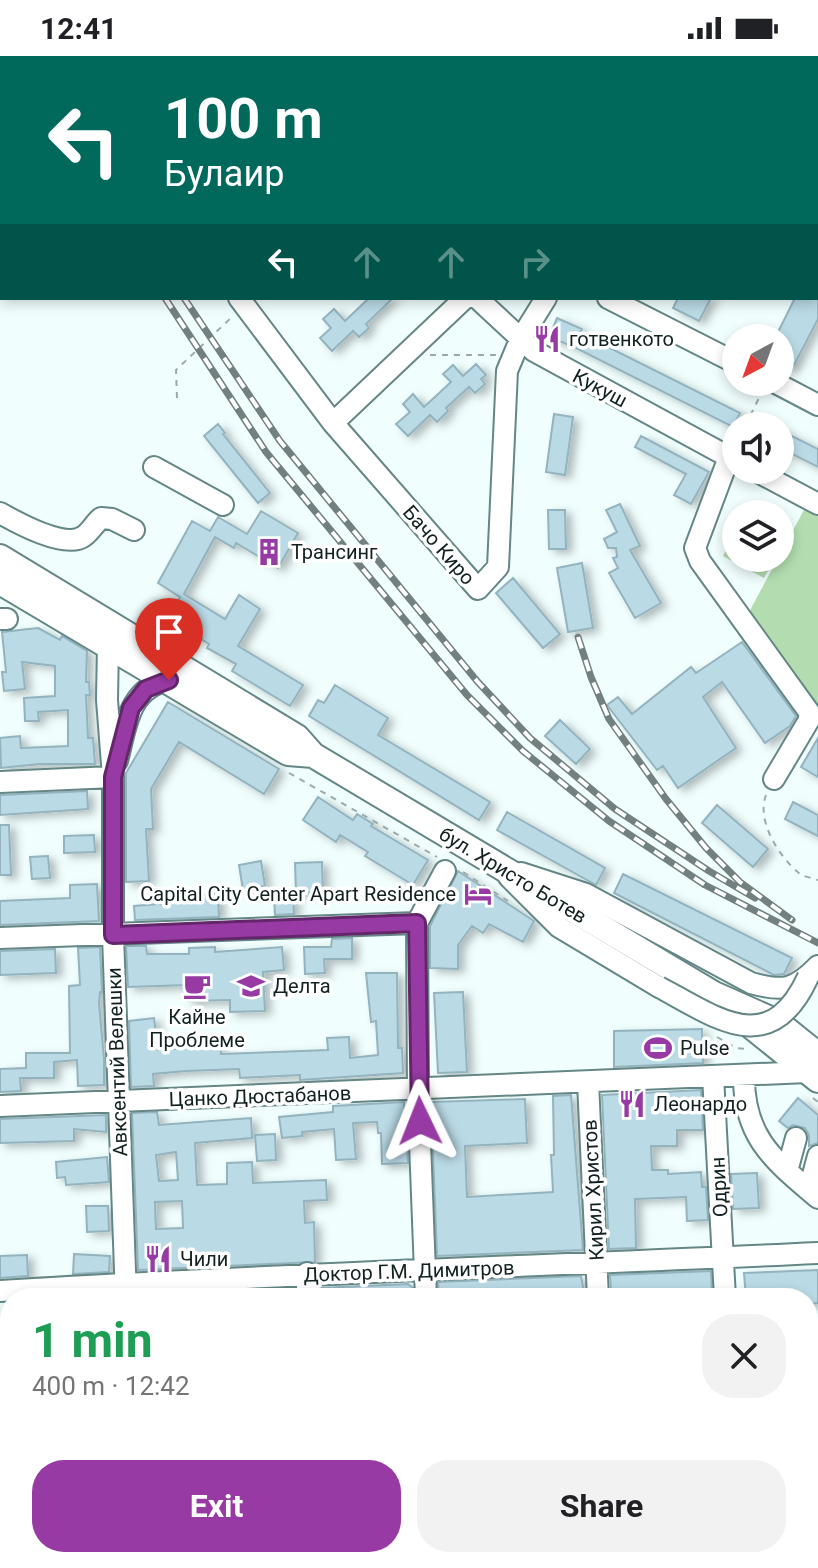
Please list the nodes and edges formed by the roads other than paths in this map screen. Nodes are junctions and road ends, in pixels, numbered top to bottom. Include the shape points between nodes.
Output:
1 (463, 300) edge
2 (479, 300) edge
3 (545, 300) edge
4 (612, 300) edge
5 (246, 301) edge
6 (517, 348) junction
7 (722, 356) edge
8 (791, 396) edge
9 (818, 405) edge
10 (333, 423) junction
11 (722, 454) edge
12 (154, 467) dead end
13 (722, 483) edge
14 (780, 484) edge
15 (818, 504) edge
16 (223, 505) dead end
17 (0, 513) edge
18 (134, 530) dead end
19 (0, 557) edge
20 (0, 582) edge
21 (110, 633) junction
22 (169, 680) junction
23 (313, 755) junction
24 (113, 777) junction
25 (774, 779) road end
26 (0, 782) edge
27 (447, 866) road end
28 (501, 868) junction
29 (417, 923) junction
30 (113, 935) junction
31 (0, 938) edge
32 (813, 971) edge
33 (815, 1069) edge
34 (744, 1075) junction
35 (713, 1076) junction
36 (588, 1082) junction
37 (418, 1091) junction
38 (118, 1101) junction
39 (0, 1106) edge
40 (807, 1147) edge
41 (806, 1187) edge
42 (818, 1253) edge
43 (723, 1258) junction
44 (596, 1263) junction
45 (425, 1272) junction
46 (307, 1273) junction
47 (126, 1288) edge
48 (156, 1288) edge
49 (307, 1288) edge
50 (426, 1288) edge
51 (597, 1288) edge
52 (724, 1288) edge

1 - 10 street
2 - 6 street, Кукуш
3 - 6 street
4 - 7 street
5 - 10 street, Бачо Киро
6 - 10 street, Бачо Киро via 507,371 498,567 478,589
6 - 11 street, Кукуш via 545,357
8 - 9 street
12 - 16 street
13 - 25 street via 695,553 810,714
14 - 15 street
17 - 18 street via 45,535 78,539 101,518
19 - 21 main road, бул. Христо Ботев
20 - 21 main road, бул. Христо Ботев
21 - 22 main road, бул. Христо Ботев
21 - 23 main road, бул. Христо Ботев via 297,737
21 - 24 street, Авксентий Велешки via 107,700
22 - 23 main road, бул. Христо Ботев via 288,753
22 - 24 street, Авксентий Велешки via 146,689 131,708
23 - 28 main road, бул. Христо Ботев
24 - 26 street
24 - 30 street, Авксентий Велешки
27 - 29 street
28 - 32 street via 586,894 763,987 798,985
28 - 32 street, bridge via 559,927 723,1022 768,1022 798,999
28 - 33 main road, бул. Христо Ботев via 714,994 767,1041
29 - 30 street
29 - 37 street
30 - 31 street
30 - 38 street, Авксентий Велешки
33 - 34 street, Цанко Дюстабанов
34 - 35 street, Цанко Дюстабанов
34 - 41 street via 748,1119 761,1142
35 - 36 street, Цанко Дюстабанов
35 - 43 street, Одрин
36 - 37 street, Цанко Дюстабанов
36 - 44 street, Кирил Христов
37 - 38 street, Цанко Дюстабанов
37 - 45 street
38 - 39 street, Цанко Дюстабанов
38 - 47 street, Авксентий Велешки
40 - 41 street
40 - 41 street
42 - 43 street, Доктор Г.М. Димитров
43 - 44 street, Доктор Г.М. Димитров
43 - 52 street, Одрин
44 - 45 street, Доктор Г.М. Димитров
44 - 51 street, Кирил Христов
45 - 46 street, Доктор Г.М. Димитров
45 - 50 street
46 - 48 street, Доктор Г.М. Димитров
46 - 49 street

